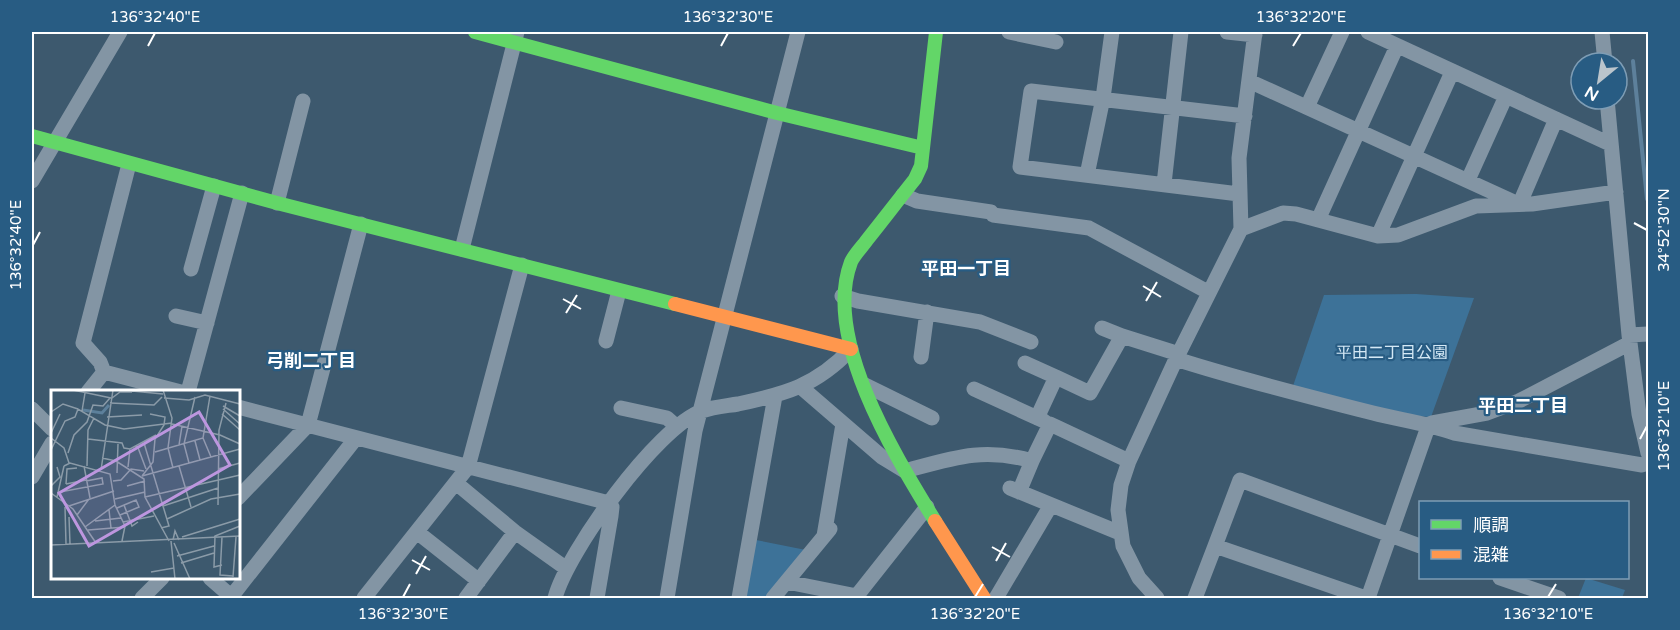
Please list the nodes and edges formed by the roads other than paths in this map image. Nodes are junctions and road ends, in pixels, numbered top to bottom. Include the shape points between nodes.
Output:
1 (120, 32) edge
2 (476, 32) edge
3 (798, 32) edge
4 (936, 32) edge
5 (1009, 32) edge
6 (1112, 32) edge
7 (1181, 32) edge
8 (1227, 32) edge
9 (1342, 32) edge
10 (1368, 32) edge
11 (1602, 32) edge
12 (1255, 33) edge
13 (516, 37) edge
14 (1056, 42) dead end
15 (1397, 46) junction
16 (1604, 51) edge
17 (1452, 72) junction
18 (1249, 81) junction
19 (1506, 96) junction
20 (1104, 98) junction
21 (303, 101) dead end
22 (1172, 106) junction
23 (1307, 107) junction
24 (1608, 111) edge
25 (777, 113) junction
26 (1245, 116) junction
27 (1556, 119) junction
28 (1360, 131) junction
29 (32, 136) edge
30 (55, 142) junction
31 (1610, 144) junction
32 (923, 148) junction
33 (1415, 156) junction
34 (129, 164) junction
35 (1087, 175) junction
36 (1468, 180) junction
37 (32, 181) edge
38 (1164, 184) junction
39 (214, 186) junction
40 (1616, 192) junction
41 (242, 193) junction
42 (1239, 194) junction
43 (903, 195) junction
44 (277, 203) junction
45 (1517, 203) junction
46 (1318, 220) junction
47 (361, 224) junction
48 (1240, 229) junction
49 (1378, 236) junction
50 (462, 249) junction
51 (522, 265) junction
52 (191, 269) dead end
53 (619, 291) junction
54 (1208, 292) junction
55 (842, 296) junction
56 (927, 312) junction
57 (176, 316) dead end
58 (724, 319) junction
59 (207, 323) junction
60 (1102, 328) dead end
61 (1648, 334) edge
62 (1122, 336) junction
63 (1629, 339) junction
64 (606, 341) dead end
65 (1031, 342) dead end
66 (851, 349) junction
67 (1177, 356) junction
68 (921, 357) dead end
69 (1025, 363) dead end
70 (104, 372) junction
71 (1056, 377) junction
72 (865, 385) junction
73 (802, 388) junction
74 (974, 389) dead end
75 (90, 390) edge
76 (173, 390) edge
77 (189, 390) edge
78 (775, 396) junction
79 (240, 408) edge
80 (621, 408) dead end
81 (32, 409) edge
82 (701, 411) junction
83 (932, 418) dead end
84 (1044, 421) junction
85 (843, 424) junction
86 (1429, 424) junction
87 (308, 425) junction
88 (676, 426) junction
89 (51, 428) edge
90 (356, 438) junction
91 (51, 445) edge
92 (1648, 453) edge
93 (1032, 461) junction
94 (1129, 461) junction
95 (1648, 463) edge
96 (468, 467) junction
97 (905, 471) junction
98 (32, 477) edge
99 (456, 483) junction
100 (240, 496) edge
101 (609, 503) junction
102 (1051, 505) junction
103 (927, 507) junction
104 (417, 532) junction
105 (515, 532) junction
106 (1120, 533) junction
107 (1391, 536) junction
108 (1215, 546) junction
109 (1419, 546) edge
110 (567, 568) junction
111 (161, 579) edge
112 (211, 579) edge
113 (1503, 579) edge
114 (479, 581) junction
115 (787, 582) junction
116 (856, 597) edge
117 (142, 598) edge
118 (232, 598) edge
119 (364, 598) edge
120 (466, 598) edge
121 (555, 598) edge
122 (597, 598) edge
123 (667, 598) edge
124 (739, 598) edge
125 (773, 598) edge
126 (984, 598) edge
127 (996, 598) edge
128 (1157, 598) edge
129 (1196, 598) edge
130 (1367, 598) edge
131 (1559, 598) edge

1 - 30 street
2 - 13 street
3 - 25 street
4 - 32 street
5 - 14 street
6 - 20 street
7 - 22 street
8 - 12 street
9 - 23 street
10 - 15 street
11 - 16 street
12 - 18 street
13 - 25 street
13 - 50 street
15 - 17 street
15 - 28 street
17 - 19 street
17 - 33 street
18 - 23 street
18 - 26 street
19 - 27 street
19 - 36 street
20 - 22 street
20 - 35 street
20 - 35 street via 1030,91 1020,167
21 - 44 street
22 - 26 street
22 - 38 street
23 - 28 street
24 - 31 street
25 - 32 street
25 - 58 street
26 - 42 street
27 - 31 street
27 - 45 street
28 - 33 street
28 - 46 street
29 - 30 street
30 - 34 street
30 - 37 street
31 - 40 street
32 - 43 street via 915,180
33 - 36 street
33 - 49 street
34 - 39 street
34 - 70 street via 83,343
35 - 38 street
36 - 45 street
38 - 42 street
39 - 41 street
39 - 52 street
40 - 45 street
40 - 63 street
41 - 44 street
41 - 59 street
42 - 48 street
43 - 54 street via 993,215 1089,228
43 - 55 street via 851,261 844,276
44 - 47 street
45 - 49 street via 1476,206 1398,235
46 - 48 street via 1283,213
46 - 49 street
47 - 50 street
47 - 87 street
48 - 54 street
50 - 51 street
51 - 53 street
51 - 96 street
53 - 58 street
53 - 64 street
54 - 67 street
55 - 56 street
55 - 66 street
56 - 65 street via 980,322
56 - 68 street
57 - 59 street
58 - 66 street
58 - 82 street
59 - 77 street
60 - 62 street
61 - 63 street
62 - 67 street
62 - 71 street via 1090,393
63 - 86 street via 1519,401 1487,413
63 - 92 street
66 - 72 street
66 - 73 street
67 - 86 street via 1260,384
67 - 94 street
69 - 71 street
70 - 75 street
70 - 76 street
71 - 84 street
72 - 83 street
72 - 97 street
73 - 78 street
73 - 85 street
74 - 84 street
78 - 82 street
78 - 124 street
79 - 87 street
80 - 88 street via 667,418
81 - 89 street
82 - 88 street
82 - 123 street
84 - 93 street
84 - 94 street
85 - 97 street
85 - 115 street via 827,532
86 - 95 street via 1454,433 1530,447
86 - 107 street
87 - 90 street
87 - 100 street
88 - 101 street
90 - 96 street
90 - 118 street
91 - 98 street
93 - 97 street via 980,453
93 - 102 street via 1014,490
94 - 106 street via 1121,485
96 - 99 street
96 - 101 street
97 - 103 street
99 - 104 street
99 - 105 street
101 - 110 street
101 - 122 street via 611,516
102 - 106 street
102 - 127 street
103 - 116 street
103 - 126 street
104 - 114 street
104 - 119 street
105 - 110 street
105 - 114 street
106 - 128 street via 1132,567
107 - 108 street via 1240,480
107 - 109 street
107 - 130 street
108 - 129 street
108 - 130 street
110 - 121 street
111 - 117 street
112 - 118 street
113 - 131 street
114 - 120 street
115 - 116 street
115 - 125 street

